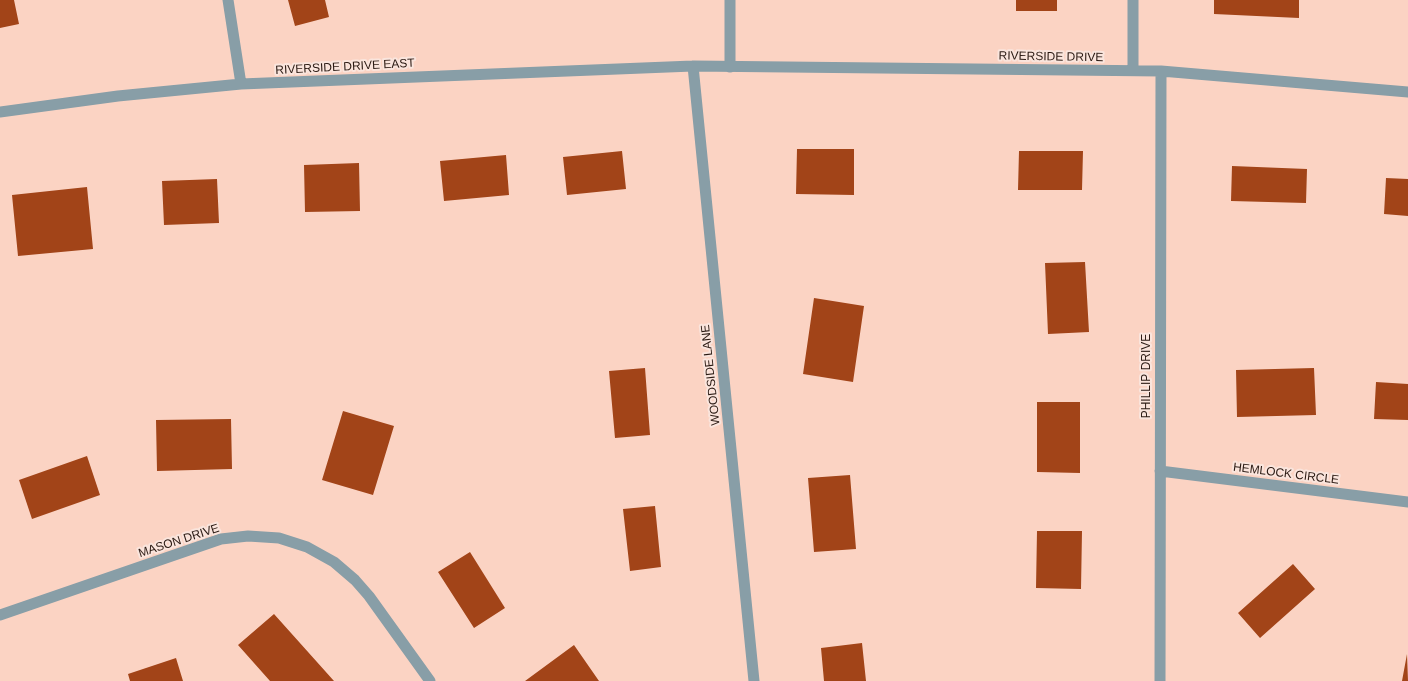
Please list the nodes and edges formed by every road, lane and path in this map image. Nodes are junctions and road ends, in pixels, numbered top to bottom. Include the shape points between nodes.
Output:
1 (228, 0) edge
2 (730, 0) edge
3 (1133, 0) edge
4 (692, 66) junction
5 (730, 67) junction
6 (1133, 70) junction
7 (1160, 71) junction
8 (241, 84) junction
9 (1408, 92) edge
10 (0, 112) edge
11 (1160, 471) junction
12 (1408, 502) edge
13 (0, 615) edge
14 (430, 681) edge
15 (754, 681) edge
16 (1160, 681) edge

1 - 8 street
2 - 5 street
3 - 6 street
4 - 5 street, RIVERSIDE DRIVE
4 - 8 street, RIVERSIDE DRIVE EAST
4 - 15 street, WOODSIDE LANE
5 - 6 street, RIVERSIDE DRIVE
6 - 7 street, RIVERSIDE DRIVE
7 - 9 street, RIVERSIDE DRIVE
7 - 11 street, PHILLIP DRIVE
8 - 10 street, RIVERSIDE DRIVE EAST via 118,96
11 - 12 street, HEMLOCK CIRCLE
11 - 16 street, PHILLIP DRIVE
13 - 14 street, MASON DRIVE via 221,539 248,536 279,538 307,547 334,562 355,580

